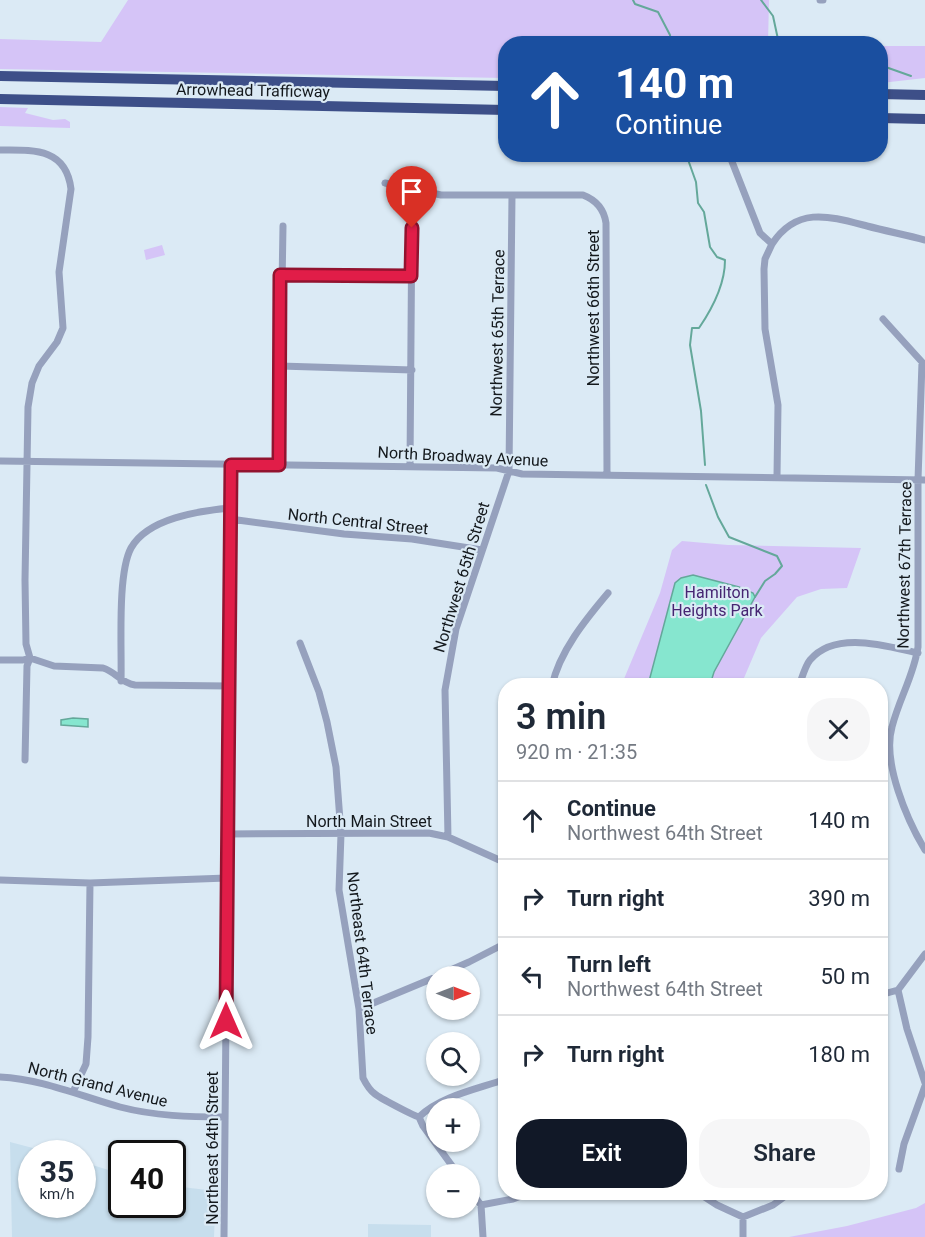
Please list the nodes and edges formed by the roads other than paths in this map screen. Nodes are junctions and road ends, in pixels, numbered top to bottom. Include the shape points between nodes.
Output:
1 (0, 76) edge
2 (498, 86) edge
3 (925, 88) edge
4 (888, 94) edge
5 (888, 94) edge
6 (925, 95) edge
7 (0, 99) edge
8 (498, 110) edge
9 (888, 118) edge
10 (905, 119) junction
11 (925, 119) edge
12 (925, 125) edge
13 (0, 150) edge
14 (732, 162) edge
15 (385, 183) dead end
16 (427, 192) junction
17 (512, 195) junction
18 (283, 226) dead end
19 (925, 240) edge
20 (772, 244) junction
21 (280, 275) junction
22 (411, 276) junction
23 (883, 319) dead end
24 (280, 366) junction
25 (412, 370) junction
26 (0, 461) edge
27 (28, 461) junction
28 (231, 465) junction
29 (279, 465) junction
30 (410, 466) junction
31 (509, 471) junction
32 (607, 474) junction
33 (777, 476) junction
34 (922, 480) edge
35 (230, 508) junction
36 (230, 519) junction
37 (482, 550) junction
38 (608, 593) dead end
39 (300, 643) dead end
40 (920, 649) edge
41 (30, 658) junction
42 (0, 660) edge
43 (555, 678) edge
44 (802, 678) edge
45 (121, 681) junction
46 (229, 686) junction
47 (25, 760) dead end
48 (227, 834) junction
49 (341, 834) junction
50 (448, 837) junction
51 (925, 850) edge
52 (498, 859) edge
53 (227, 878) junction
54 (0, 880) edge
55 (90, 883) junction
56 (498, 947) edge
57 (925, 954) edge
58 (463, 966) edge
59 (426, 982) edge
60 (898, 990) junction
61 (888, 993) edge
62 (359, 1009) junction
63 (0, 1077) edge
64 (498, 1082) edge
65 (925, 1085) edge
66 (73, 1092) junction
67 (225, 1116) junction
68 (419, 1117) junction
69 (451, 1164) edge
70 (899, 1169) dead end
71 (508, 1200) edge
72 (709, 1200) edge
73 (780, 1200) edge
74 (481, 1205) joint
75 (743, 1216) junction
76 (224, 1237) edge
77 (483, 1237) edge
78 (743, 1237) edge

1 - 2 highway, Arrowhead Trafficway
3 - 4 highway
5 - 6 highway
7 - 8 highway, Arrowhead Trafficway
9 - 10 highway
10 - 11 highway
10 - 12 highway
13 - 27 street via 37,150 51,155 62,164 71,189 59,272 63,328 32,383
14 - 20 street via 760,233
15 - 16 street
16 - 17 street
16 - 22 street via 412,205
17 - 31 street, Northwest 65th Terrace
17 - 32 street, Northwest 66th Street via 583,195 600,207 606,223
18 - 21 street
19 - 20 street via 817,216 788,226
20 - 33 street via 764,269 765,329 778,405
21 - 22 street
21 - 24 street
22 - 25 street
23 - 34 street, Northwest 67th Terrace via 922,362
24 - 25 street
24 - 29 street
25 - 30 street
26 - 27 street, North Broadway Avenue
27 - 28 street, North Broadway Avenue
27 - 41 street via 26,644
28 - 29 street, North Broadway Avenue
28 - 35 street, Northeast 64th Street
29 - 30 street, North Broadway Avenue
30 - 31 street, North Broadway Avenue
31 - 32 street, North Broadway Avenue
31 - 37 street, Northwest 65th Street
32 - 33 street, North Broadway Avenue
33 - 34 street, North Broadway Avenue
34 - 40 street, Northwest 67th Terrace
35 - 36 street, Northeast 64th Street
35 - 45 street via 180,515 151,530 132,546 123,572
36 - 37 street, North Central Street
36 - 46 street, Northeast 64th Street
37 - 50 street, Northwest 65th Street via 447,669
38 - 43 street via 567,651
39 - 49 street, Northeast 64th Terrace via 330,733
40 - 44 street via 836,645 809,661
40 - 51 street, Northwest 67th Terrace via 892,724 889,751 913,831
41 - 42 street
41 - 45 street via 54,666 104,668
41 - 47 street
45 - 46 street
46 - 48 street, Northeast 64th Street
48 - 49 street, North Main Street
48 - 53 street, Northeast 64th Street
49 - 50 street, North Main Street via 429,833
49 - 62 street, Northeast 64th Terrace via 339,891
50 - 52 street, North Main Street
53 - 55 street
53 - 67 street, Northeast 64th Street
54 - 55 street
55 - 66 street via 86,1064
56 - 58 street
57 - 60 street
59 - 62 street
60 - 61 street
60 - 65 street
62 - 68 street, Northeast 64th Terrace via 363,1078 367,1086 376,1096
63 - 66 street, North Grand Avenue
64 - 68 street via 434,1104
65 - 70 street
66 - 67 street, North Grand Avenue via 160,1115
67 - 76 street, Northeast 64th Street
68 - 69 street
71 - 74 street
72 - 75 street
73 - 75 street
74 - 77 street
75 - 78 street

